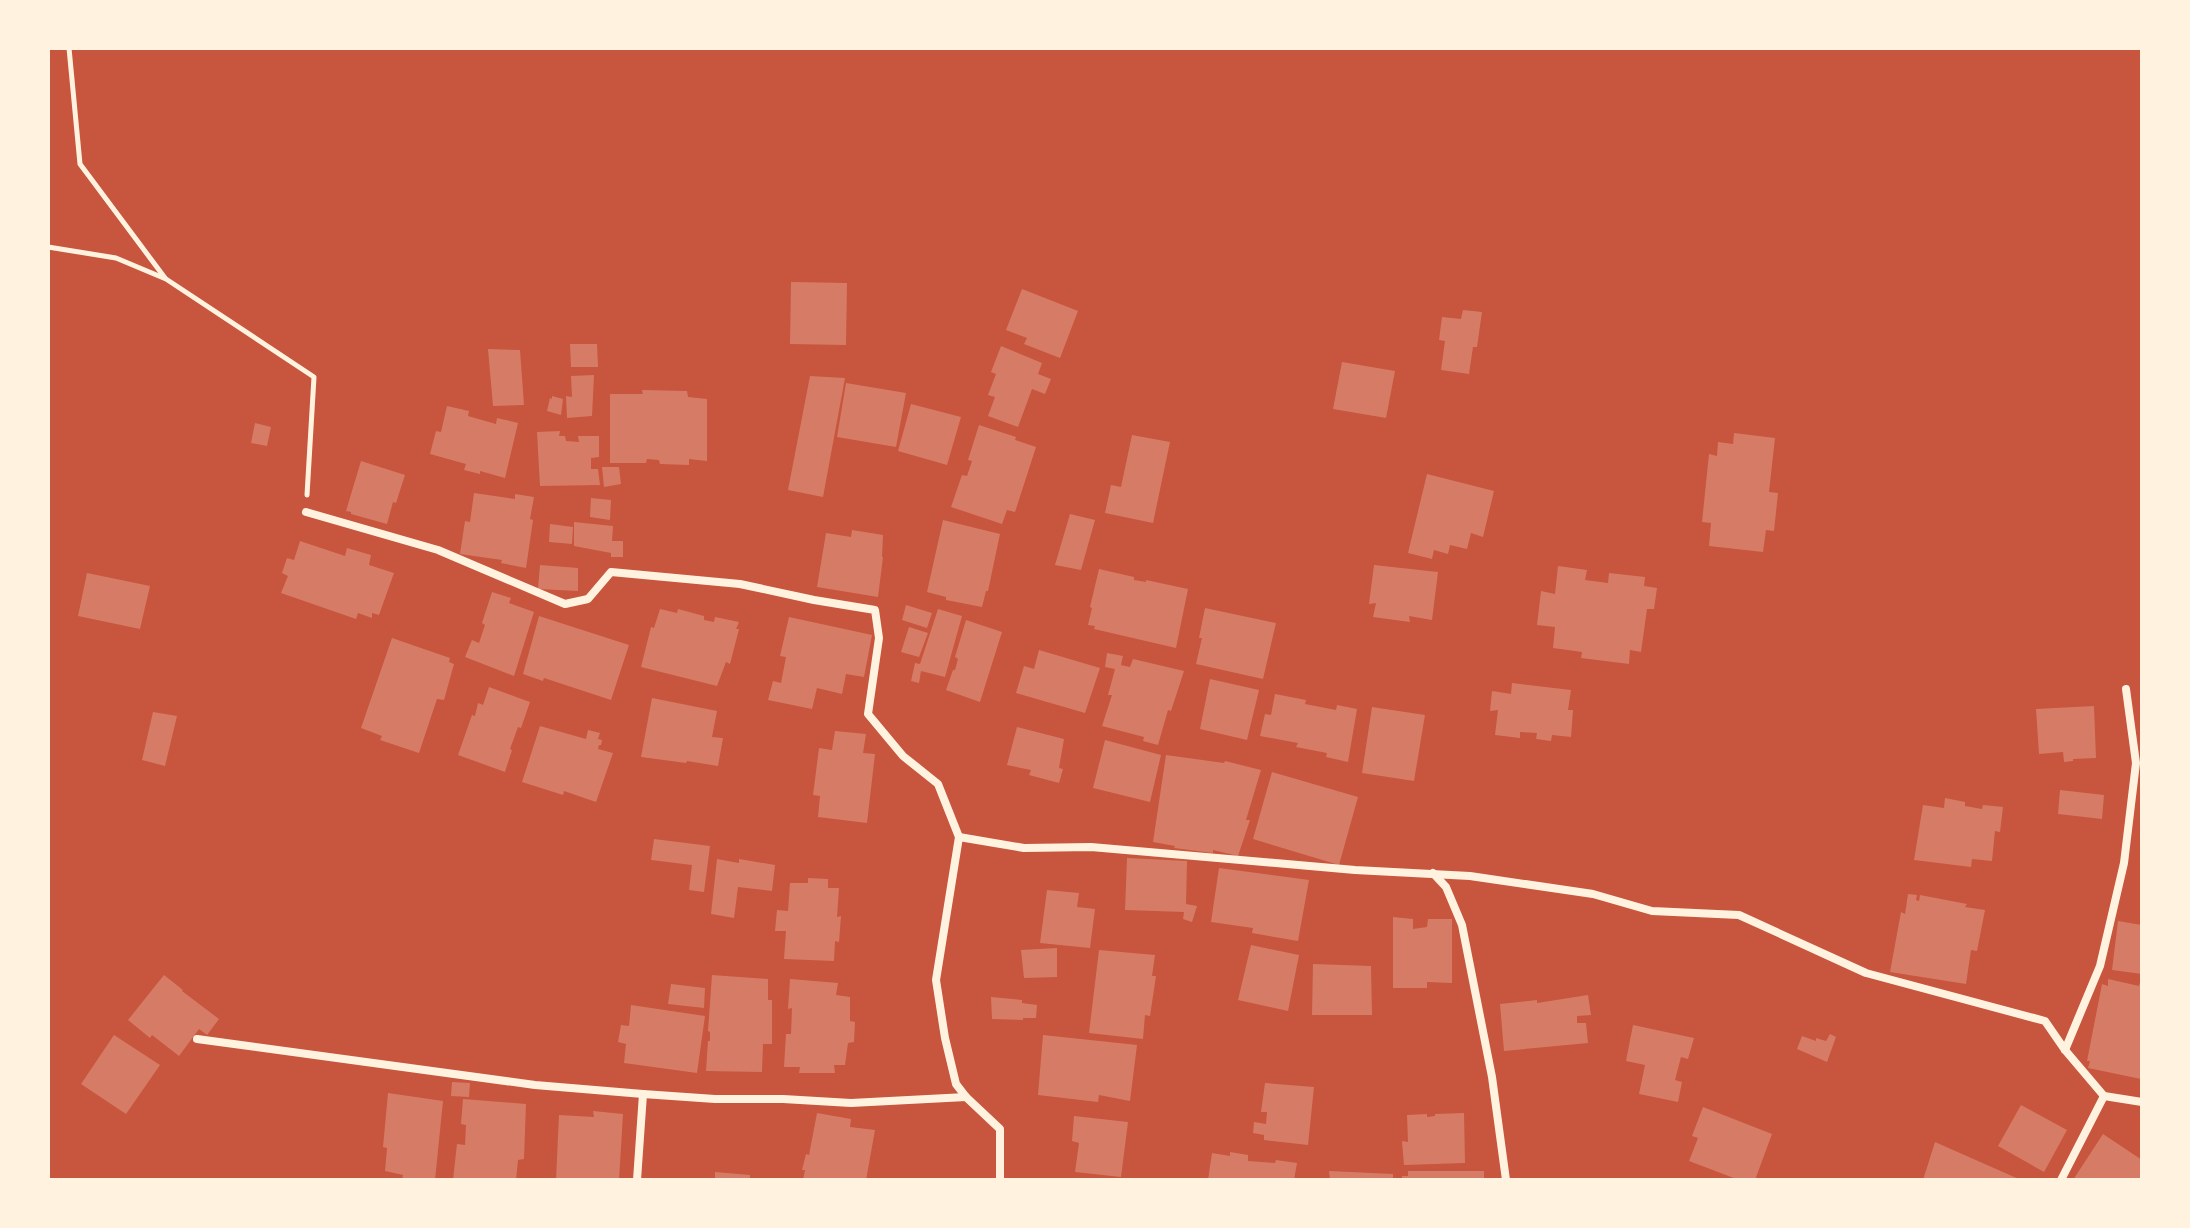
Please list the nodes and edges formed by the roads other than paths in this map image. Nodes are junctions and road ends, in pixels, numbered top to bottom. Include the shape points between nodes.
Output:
1 (306, 512) road end
2 (2126, 689) dead end
3 (959, 837) junction
4 (1433, 873) junction
5 (197, 1039) dead end
6 (2065, 1050) junction
7 (643, 1094) junction
8 (2104, 1096) junction
9 (966, 1097) junction
10 (2142, 1102) edge
11 (637, 1180) edge
12 (1000, 1180) edge
13 (1506, 1180) edge
14 (2061, 1180) edge

1 - 3 street via 438,550 565,604 588,599 611,572 740,584 875,610 879,638 868,714 903,756 938,784
2 - 6 street via 2136,763 2124,863 2100,966
3 - 4 street via 1024,848 1091,847
3 - 9 street via 936,980 956,1084
4 - 6 street via 1593,894 1652,911 1739,915 1866,973 2045,1021
4 - 13 street via 1446,887 1462,925
5 - 7 street via 535,1085
6 - 8 street
7 - 9 street via 851,1103
7 - 11 street
8 - 10 street
8 - 14 street
9 - 12 street via 1000,1129

